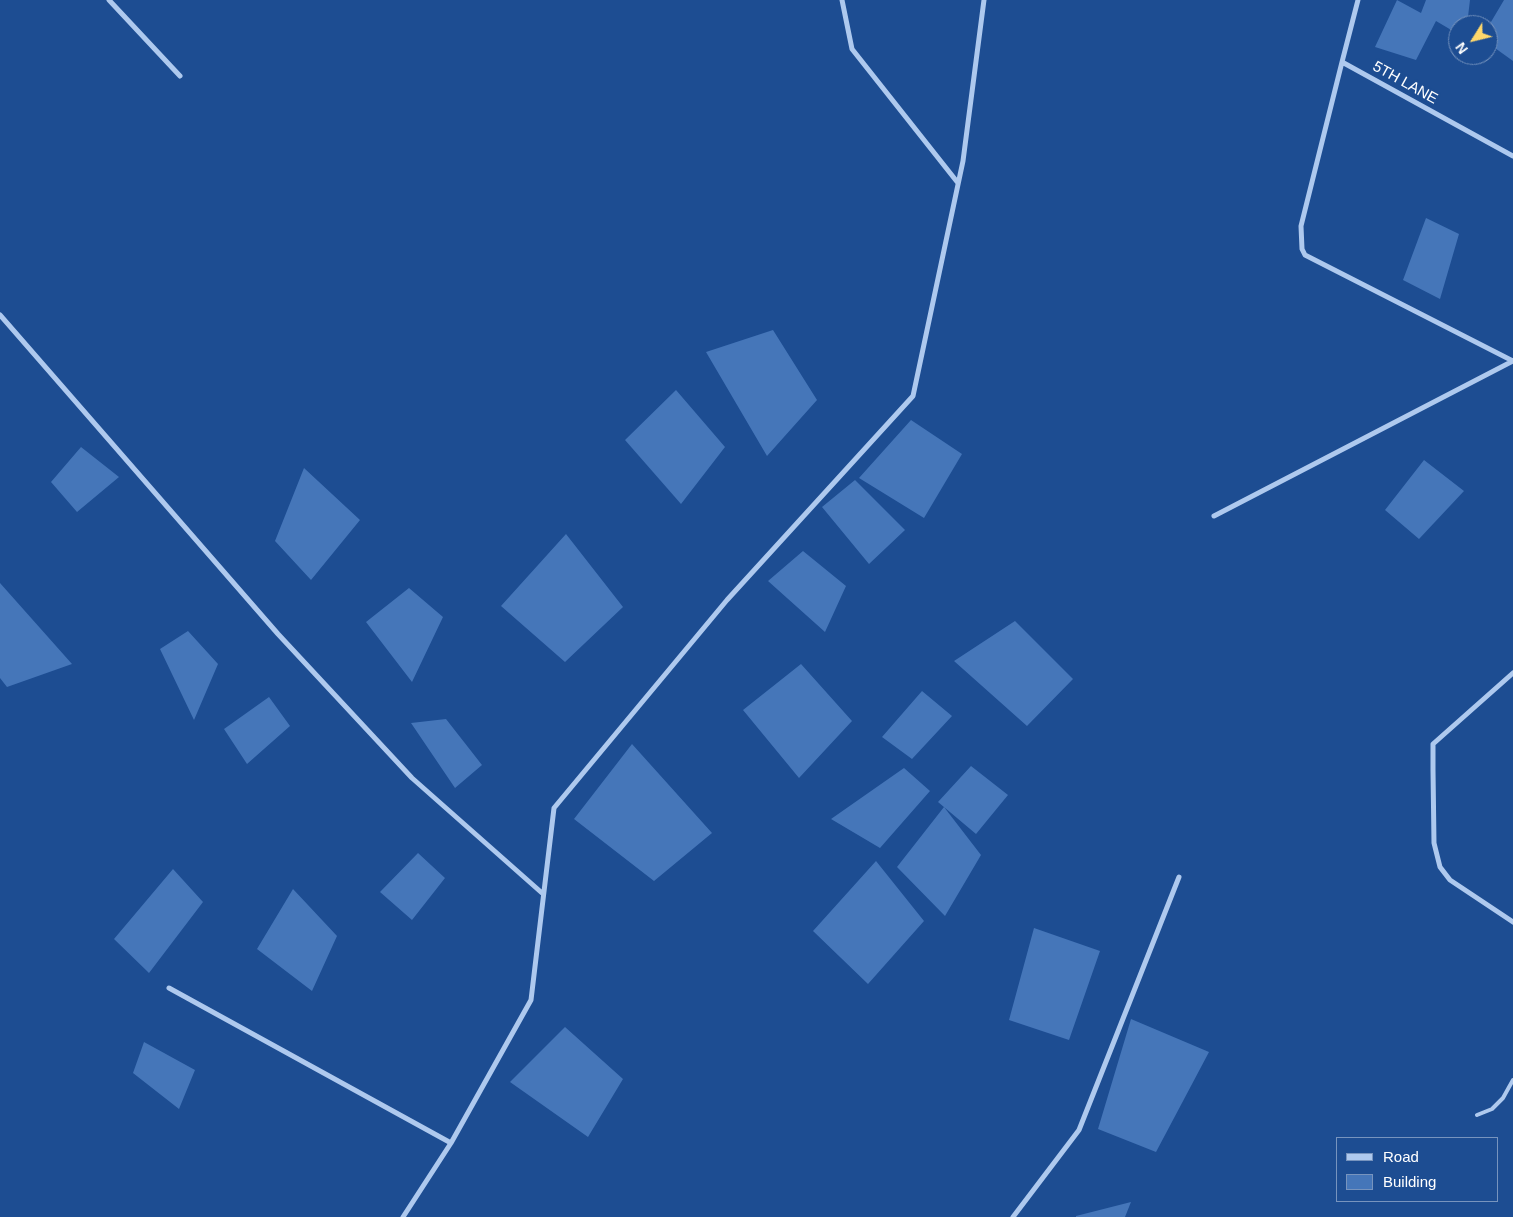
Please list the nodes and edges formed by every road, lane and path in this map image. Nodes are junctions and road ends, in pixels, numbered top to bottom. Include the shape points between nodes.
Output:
1 (109, 0) edge
2 (842, 0) edge
3 (984, 0) edge
4 (1358, 0) edge
5 (1342, 62) junction
6 (180, 76) dead end
7 (1513, 156) edge
8 (958, 183) junction
9 (0, 315) edge
10 (1513, 361) edge
11 (1214, 516) dead end
12 (1513, 673) edge
13 (1179, 877) dead end
14 (542, 893) junction
15 (1513, 922) edge
16 (169, 988) dead end
17 (1513, 1080) edge
18 (1477, 1115) dead end
19 (451, 1143) junction
20 (403, 1217) edge
21 (1014, 1217) edge

1 - 6 street
2 - 8 street via 852,49
3 - 8 street
4 - 5 street
5 - 7 street, 5TH LANE
5 - 10 street via 1301,226 1305,255
8 - 14 street via 913,396 727,600 554,808
9 - 14 street via 272,627 412,778
10 - 11 street
12 - 15 street via 1433,744 1434,843 1440,867 1450,880
13 - 21 street via 1080,1130
14 - 19 street via 531,1000
16 - 19 street
17 - 18 lane via 1492,1109
19 - 20 street

